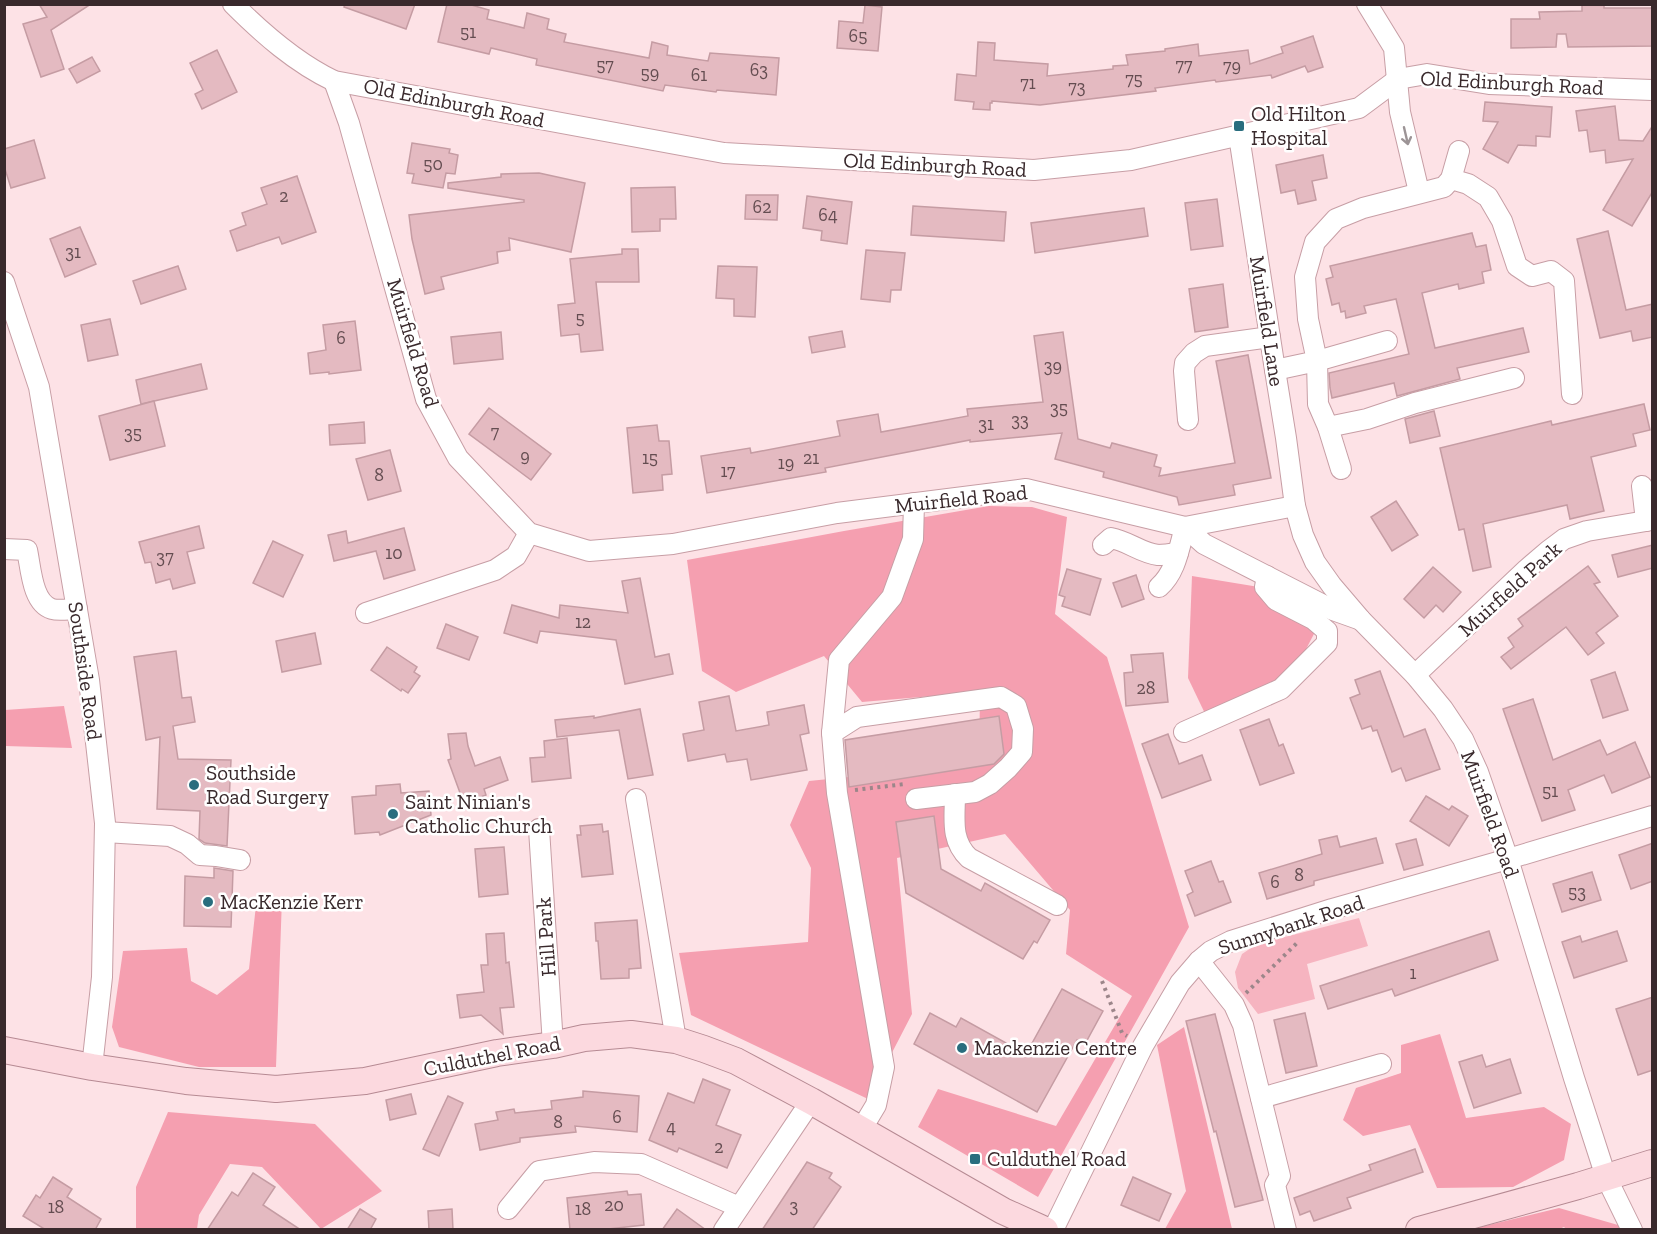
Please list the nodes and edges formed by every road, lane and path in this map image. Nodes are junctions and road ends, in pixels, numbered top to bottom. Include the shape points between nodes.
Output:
1 (233, 4) edge
2 (1367, 4) edge
3 (1398, 79) junction
4 (334, 81) junction
5 (1653, 90) edge
6 (1239, 136) junction
7 (1459, 151) dead end
8 (1450, 179) junction
9 (1419, 192) junction
10 (4, 282) edge
11 (1270, 337) junction
12 (1387, 341) dead end
13 (1317, 361) junction
14 (1275, 370) junction
15 (1514, 378) dead end
16 (1572, 394) dead end
17 (1188, 420) dead end
18 (1328, 427) junction
19 (1341, 469) dead end
20 (1642, 486) dead end
21 (914, 503) junction
22 (1295, 506) junction
23 (1649, 520) edge
24 (1185, 527) junction
25 (529, 533) junction
26 (1103, 545) dead end
27 (4, 549) edge
28 (1178, 553) junction
29 (1267, 576) junction
30 (1159, 587) dead end
31 (76, 609) junction
32 (366, 613) dead end
33 (1361, 620) junction
34 (1415, 675) junction
35 (1184, 732) dead end
36 (832, 733) junction
37 (955, 794) junction
38 (636, 799) dead end
39 (916, 799) dead end
40 (1653, 816) edge
41 (539, 828) dead end
42 (105, 832) junction
43 (1508, 859) junction
44 (240, 860) dead end
45 (1057, 905) dead end
46 (1307, 933) dead end
47 (1199, 961) junction
48 (1102, 981) dead end
49 (1234, 1005) junction
50 (676, 1040) junction
51 (553, 1045) junction
52 (1143, 1046) junction
53 (4, 1050) edge
54 (1381, 1064) dead end
55 (92, 1067) junction
56 (1261, 1098) junction
57 (811, 1101) junction
58 (861, 1130) junction
59 (1653, 1163) edge
60 (1606, 1177) junction
61 (739, 1207) junction
62 (508, 1209) dead end
63 (1041, 1228) edge
64 (724, 1230) edge
65 (1286, 1230) edge
66 (1419, 1230) edge
67 (1632, 1230) edge

1 - 4 street, Old Edinburgh Road via 289,54
2 - 3 street via 1394,48
3 - 5 street, Old Edinburgh Road via 1427,74 1489,84
3 - 6 street, Old Edinburgh Road via 1359,108
3 -> 9 street via 1400,112
4 - 6 street, Old Edinburgh Road via 736,154 1034,170 1131,160
4 - 25 street, Muirfield Road via 426,399 458,458
6 - 11 street, Muirfield Lane
7 - 8 street
8 - 9 street via 1444,187
8 - 16 street via 1468,184 1488,197 1502,221 1517,266 1532,276 1551,271 1564,280
9 - 13 street via 1362,207 1336,219 1315,242 1305,277
10 - 31 street, Southside Road via 39,387
11 - 14 street, Muirfield Lane
11 - 17 street via 1205,346 1194,353 1185,363 1184,371
12 - 13 street
13 - 14 street
13 - 18 street via 1318,404
14 - 22 street, Muirfield Lane
15 - 18 street
18 - 19 street
20 - 23 street
21 - 24 street, Muirfield Road via 1026,489
21 - 25 street, Muirfield Road via 837,513 673,544 589,550
21 - 36 street via 913,539 892,597 839,660
22 - 24 street
22 - 33 street, Muirfield Lane via 1315,562
23 - 34 street, Muirfield Park via 1564,539
24 - 28 street
24 - 29 street, Muirfield Road via 1204,544
25 - 32 street via 516,556 495,570
26 - 28 street via 1111,538 1157,555
27 - 31 street via 27,550 37,596 45,605
28 - 30 street
29 - 33 street, Muirfield Road
29 - 35 street via 1264,587 1276,600 1326,631 1327,643 1281,689
31 - 42 street, Southside Road via 89,680
33 - 34 street, Muirfield Road
34 - 43 street, Muirfield Road via 1463,739
36 - 37 street via 857,717 1000,697 1016,706 1023,729 1022,752 990,784 975,792
36 - 58 street via 837,793 884,1067 876,1105
37 - 39 street
37 - 45 street via 955,834 962,852
38 - 50 street
40 - 43 street, Sunnybank Road
41 - 51 street, Hill Park
42 - 44 street via 170,836 200,855
42 - 55 street, Southside Road via 102,977
43 - 47 street, Sunnybank Road via 1231,941
43 - 60 street, Muirfield Road
46 - 49 path
47 - 49 street
47 - 52 street, Sunnybank Road via 1180,983
48 - 52 path via 1122,1033
49 - 56 street via 1243,1025
50 - 51 main road, Culduthel Road via 631,1034
50 - 57 main road, Culduthel Road via 736,1061
51 - 55 main road, Culduthel Road via 365,1081 276,1089
52 - 63 street, Sunnybank Road
53 - 55 main road, Culduthel Road
54 - 56 street
56 - 65 street via 1280,1176 1275,1185
57 - 58 main road, Culduthel Road
57 - 61 street
58 - 63 main road, Culduthel Road via 1003,1211
59 - 60 main road
60 - 66 main road
60 - 67 street, Muirfield Road
61 - 62 street via 641,1164 594,1162 539,1171
61 - 64 street

